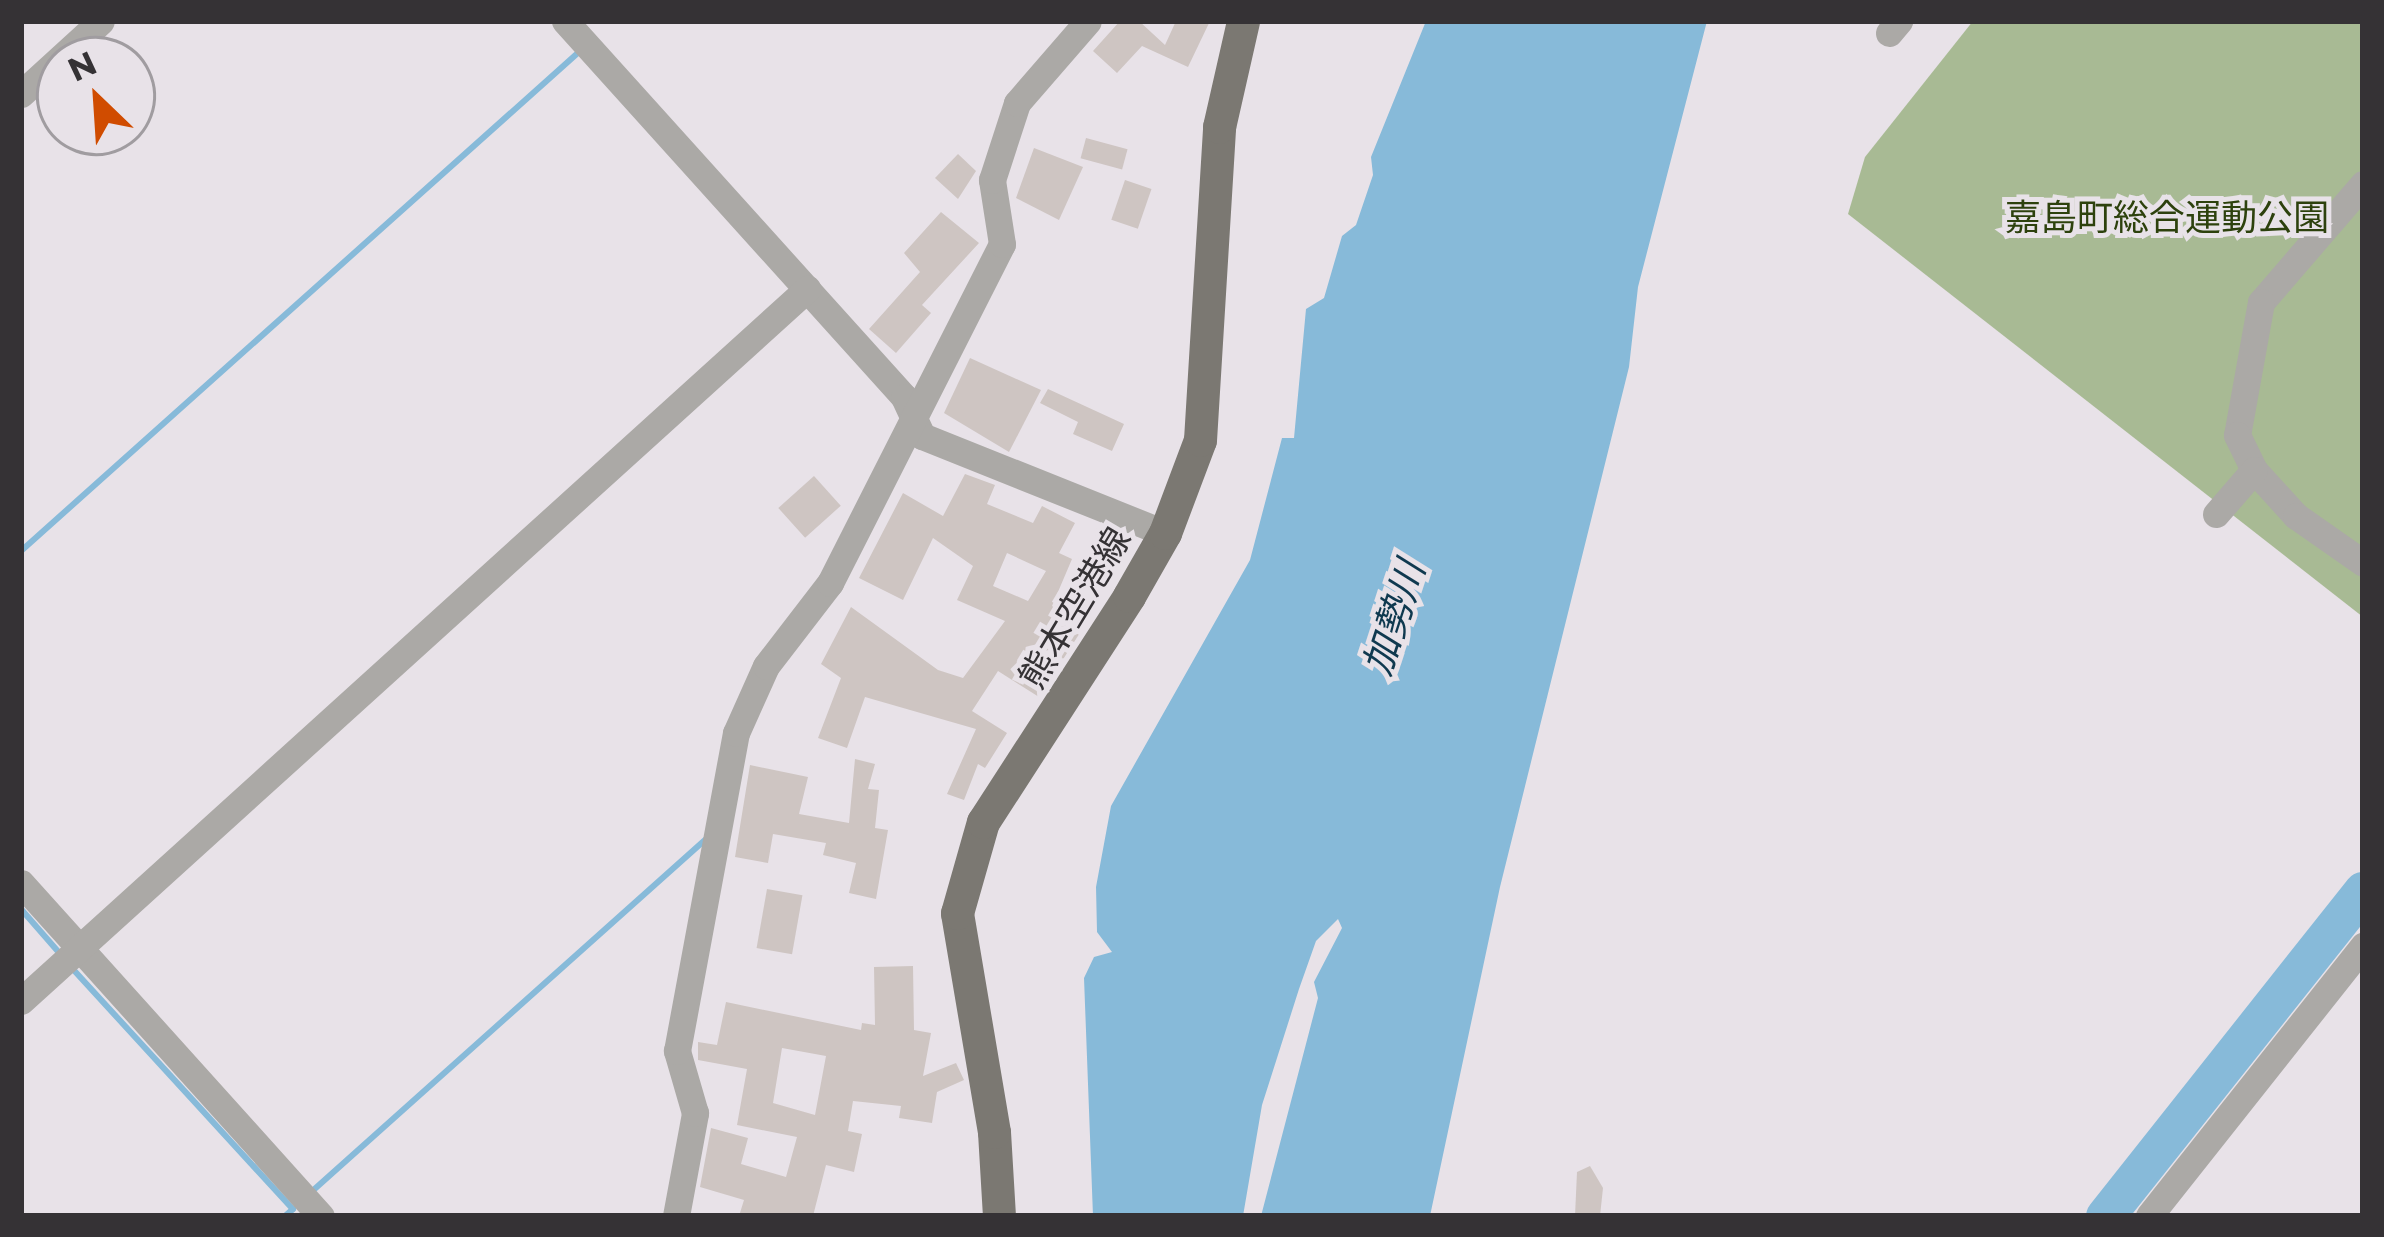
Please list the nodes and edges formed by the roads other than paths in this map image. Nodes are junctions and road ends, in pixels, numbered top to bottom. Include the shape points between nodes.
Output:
1 (101, 21) edge
2 (565, 21) edge
3 (1088, 21) edge
4 (1243, 21) edge
5 (21, 94) edge
6 (2363, 184) edge
7 (807, 289) junction
8 (915, 422) junction
9 (2254, 470) junction
10 (2216, 514) dead end
11 (1165, 532) junction
12 (2363, 562) edge
13 (21, 883) edge
14 (2363, 946) edge
15 (80, 949) junction
16 (21, 1001) edge
17 (321, 1216) edge
18 (676, 1216) edge
19 (999, 1216) edge
20 (2150, 1216) edge

1 - 5 street
2 - 7 street
3 - 8 street via 1016,103 992,179 1002,244
4 - 11 main road, 熊本空港線 via 1219,127 1200,440
6 - 9 street via 2261,302 2236,435
7 - 8 street via 904,398
7 - 15 street
8 - 11 street via 922,436
8 - 18 street via 830,584 766,666 736,733 677,1051 695,1113
9 - 10 street
9 - 12 street via 2296,516
11 - 19 main road, 熊本空港線 via 1076,686 983,822 967,864 957,913 994,1132
13 - 15 street
14 - 20 street
15 - 16 street
15 - 17 street

